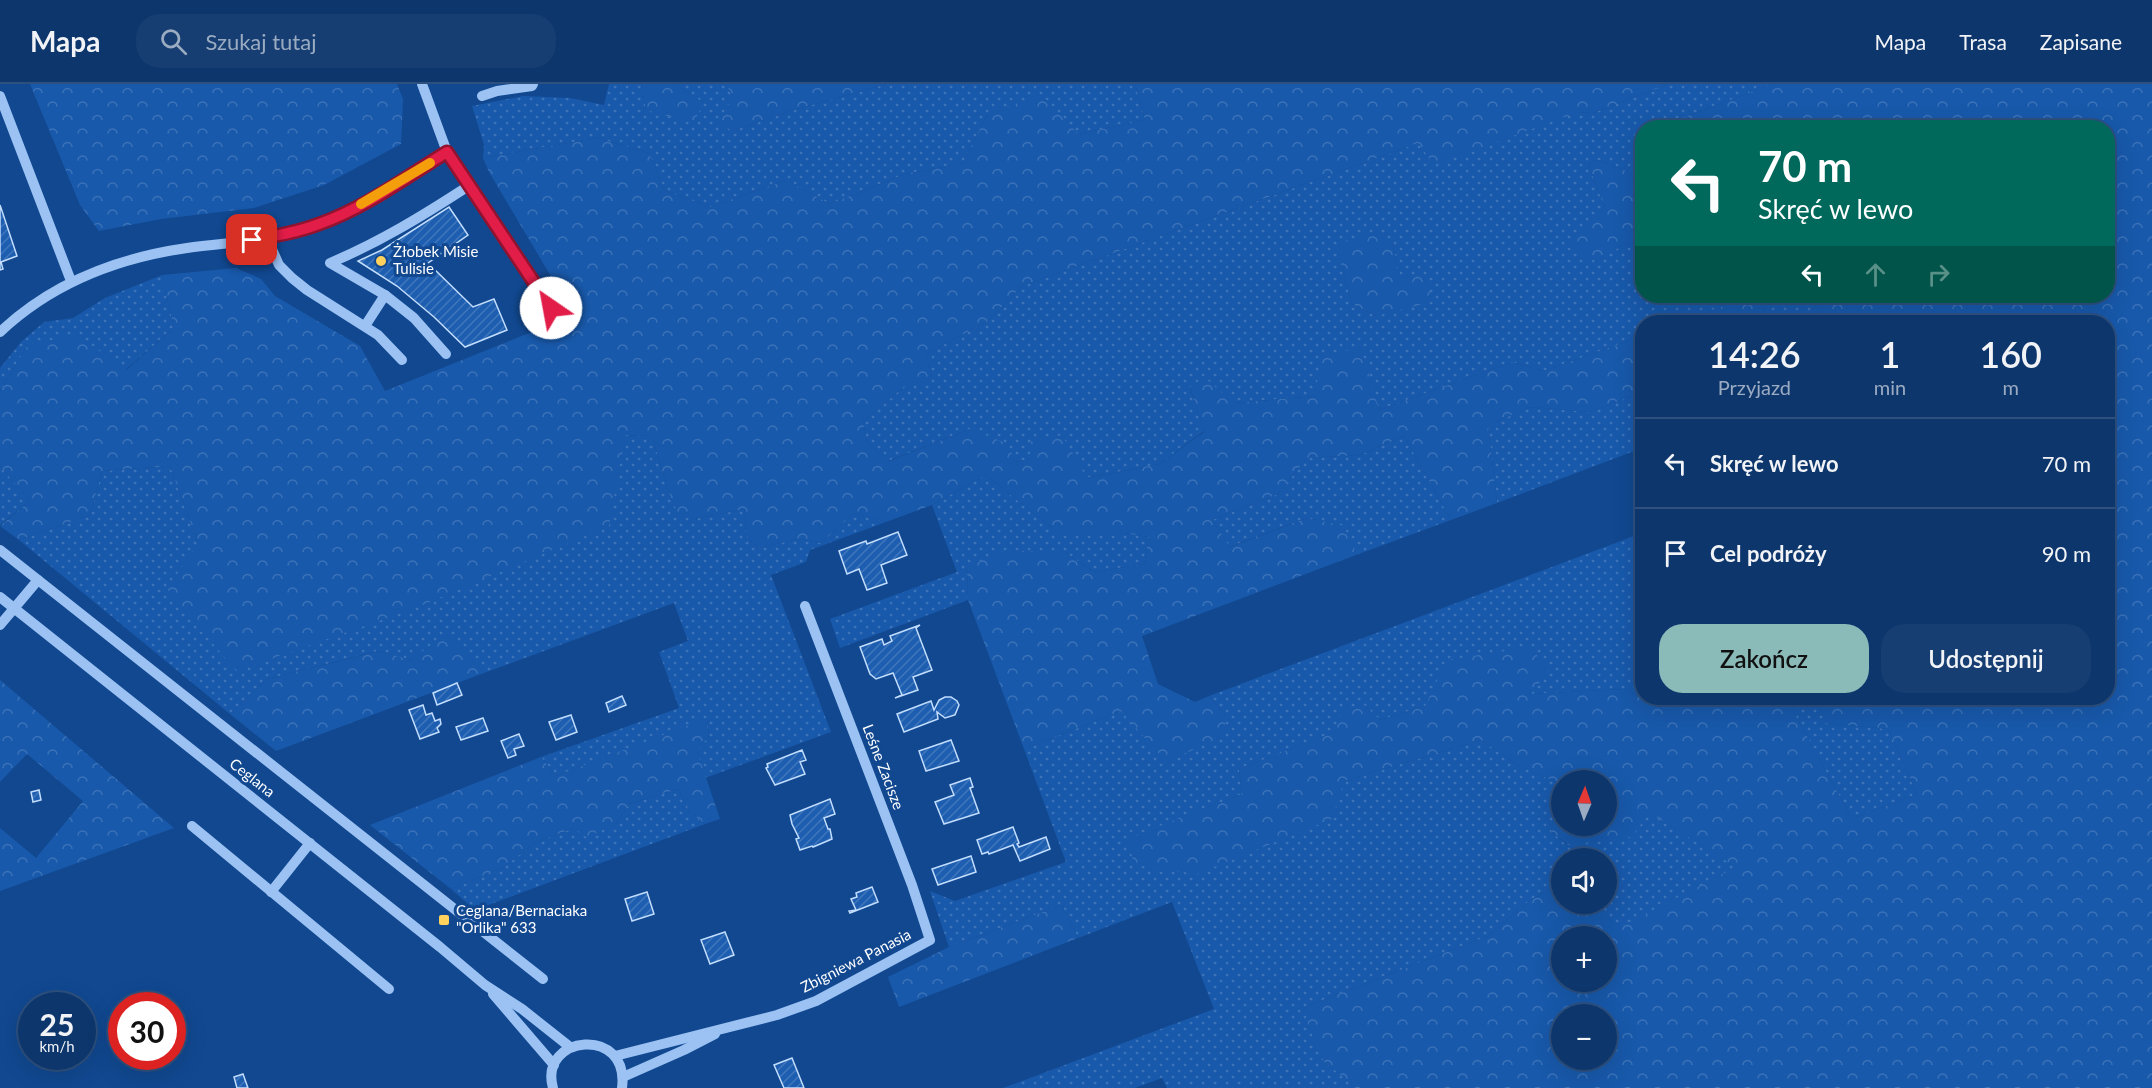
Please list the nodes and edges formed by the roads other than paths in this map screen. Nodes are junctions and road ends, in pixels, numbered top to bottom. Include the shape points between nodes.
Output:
1 (422, 84) edge
2 (533, 84) edge
3 (0, 96) edge
4 (482, 96) dead end
5 (447, 152) junction
6 (470, 185) junction
7 (267, 238) junction
8 (71, 281) junction
9 (385, 295) junction
10 (551, 308) dead end
11 (365, 326) junction
12 (0, 332) edge
13 (446, 354) dead end
14 (402, 360) dead end
15 (0, 550) edge
16 (38, 580) junction
17 (0, 597) edge
18 (805, 606) dead end
19 (15, 609) junction
20 (0, 625) edge
21 (192, 826) dead end
22 (310, 843) junction
23 (271, 892) junction
24 (930, 940) joint
25 (543, 979) dead end
26 (485, 985) junction
27 (389, 989) dead end
28 (727, 1028) junction
29 (570, 1047) junction
30 (615, 1056) junction
31 (554, 1065) junction
32 (622, 1083) edge
33 (549, 1086) edge

1 - 5 street
2 - 4 street
3 - 8 street
5 - 6 street
5 - 7 street via 353,209 320,224
6 - 9 street via 370,246 330,263
6 - 10 street
7 - 8 street via 147,255
7 - 11 street via 279,265 292,278
8 - 12 street via 34,303
9 - 11 street
9 - 13 street via 414,318
11 - 14 street
15 - 16 street
16 - 19 street
16 - 25 street
17 - 19 street, Ceglana
18 - 24 street, Leśne Zacisze
19 - 20 street
19 - 22 street, Ceglana
21 - 23 street
22 - 23 street
22 - 26 street, Ceglana
23 - 27 street
24 - 28 street, Zbigniewa Panasia via 816,1001
26 - 29 street, Ceglana
26 - 31 street, Ceglana
28 - 30 street, Zbigniewa Panasia
28 - 32 street, Zbigniewa Panasia
29 - 30 street via 594,1044
29 - 31 street
30 - 32 street via 621,1066
31 - 33 street

